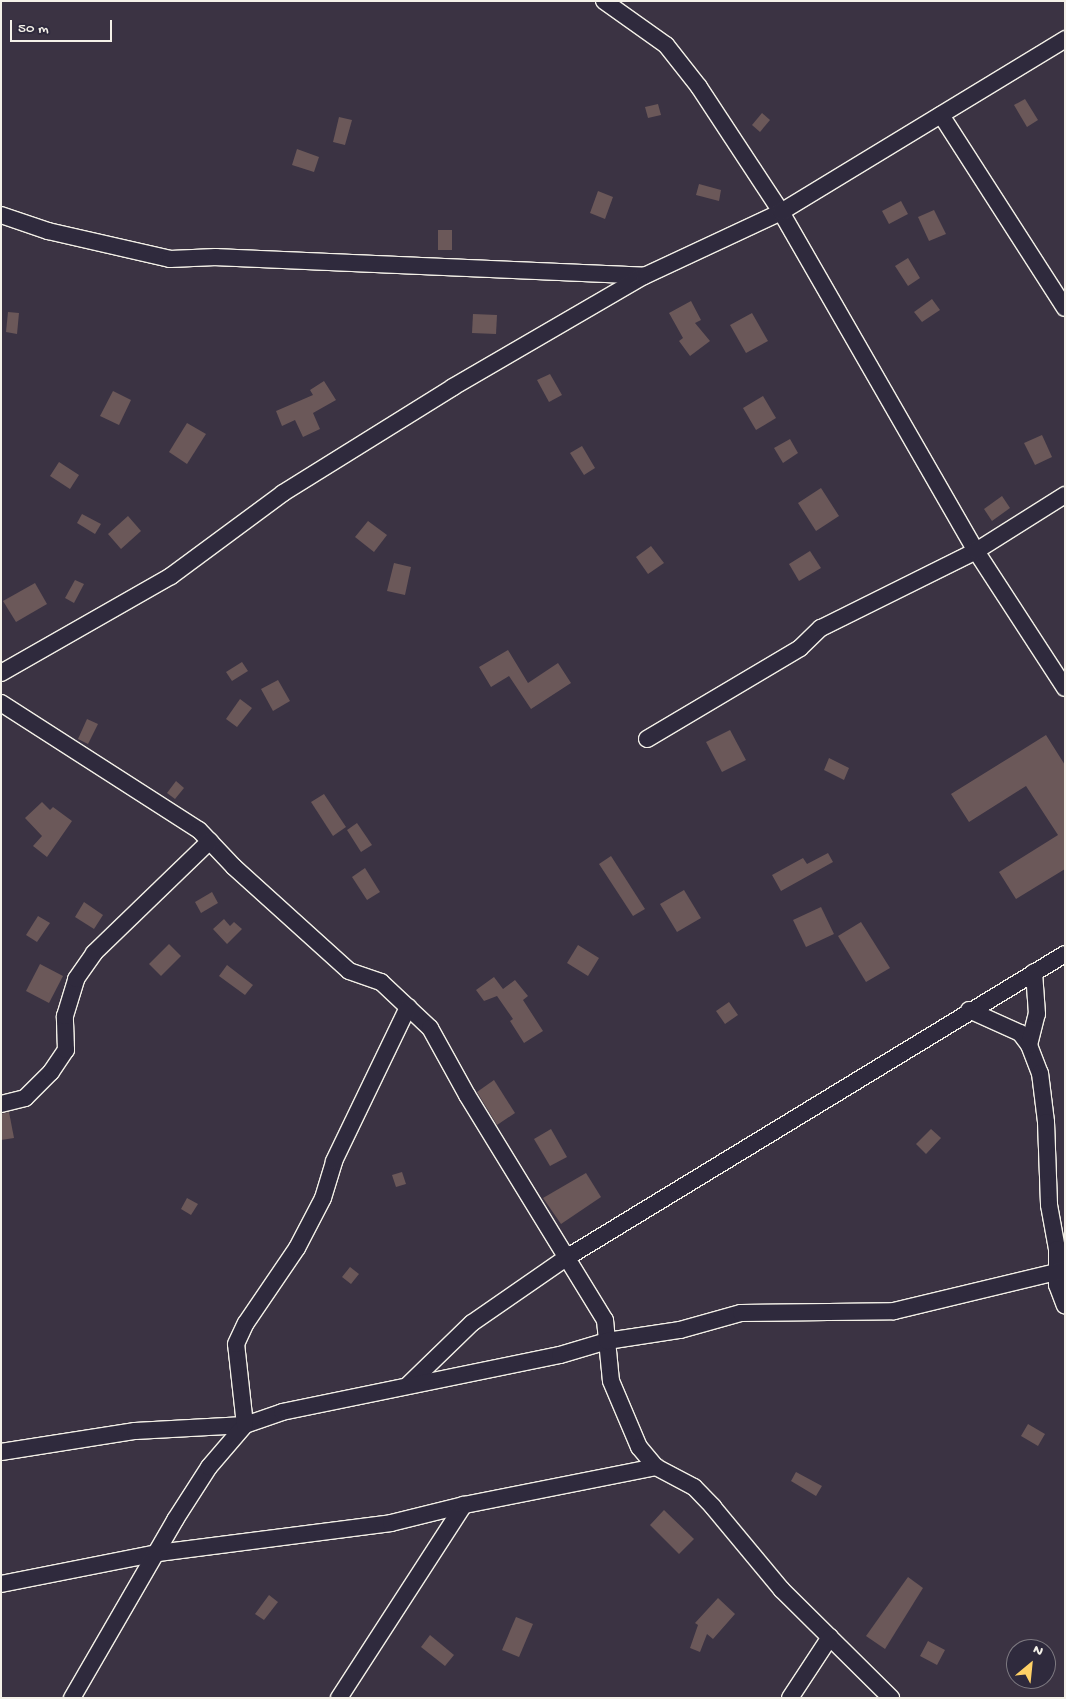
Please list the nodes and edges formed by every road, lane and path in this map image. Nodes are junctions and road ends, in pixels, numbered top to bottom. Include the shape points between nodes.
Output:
1 (604, 1) edge
2 (1065, 39) edge
3 (941, 115) junction
4 (781, 212) junction
5 (1, 215) edge
6 (644, 276) junction
7 (1065, 308) edge
8 (1065, 495) edge
9 (976, 551) junction
10 (1, 673) edge
11 (1065, 688) edge
12 (1, 703) edge
13 (647, 738) dead end
14 (210, 841) junction
15 (1065, 954) edge
16 (1034, 972) junction
17 (408, 1007) junction
18 (969, 1010) junction
19 (1029, 1045) junction
20 (1, 1104) edge
21 (566, 1258) junction
22 (1060, 1271) edge
23 (1065, 1306) edge
24 (607, 1341) junction
25 (408, 1385) junction
26 (245, 1425) junction
27 (1, 1452) edge
28 (656, 1467) junction
29 (464, 1505) junction
30 (158, 1553) junction
31 (1, 1584) edge
32 (830, 1637) junction
33 (72, 1698) edge
34 (339, 1698) edge
35 (790, 1698) edge
36 (891, 1698) edge

1 - 4 street via 666,45 682,62
2 - 3 street
3 - 4 street
3 - 7 street
4 - 6 street
4 - 9 street
5 - 6 street via 48,231 170,259 216,257
6 - 10 street via 453,387 283,493 171,576
8 - 9 street
9 - 11 street
9 - 13 street via 821,628 800,648
12 - 14 street via 191,825
14 - 17 street via 349,971 381,982
14 - 20 street via 94,953 76,978 65,1016 66,1050 51,1072 26,1098
15 - 16 street
16 - 18 street
16 - 19 street via 1037,1014
17 - 21 street via 430,1028 558,1239
17 - 26 street via 334,1160 322,1198 297,1248 246,1323 236,1344
18 - 19 street via 1012,1028
18 - 21 street
19 - 22 street via 1043,1088 1049,1205
21 - 24 street via 606,1320
21 - 25 street via 472,1323
22 - 23 street via 1057,1285
22 - 24 street via 894,1311 749,1312 680,1330
24 - 25 street via 560,1356
24 - 28 street via 613,1386 639,1447
25 - 26 street via 282,1412
26 - 27 street via 135,1431
26 - 30 street via 209,1467
28 - 29 street
28 - 32 street via 694,1487 781,1589
29 - 30 street via 391,1523
29 - 34 street
30 - 31 street
30 - 33 street
32 - 35 street
32 - 36 street

